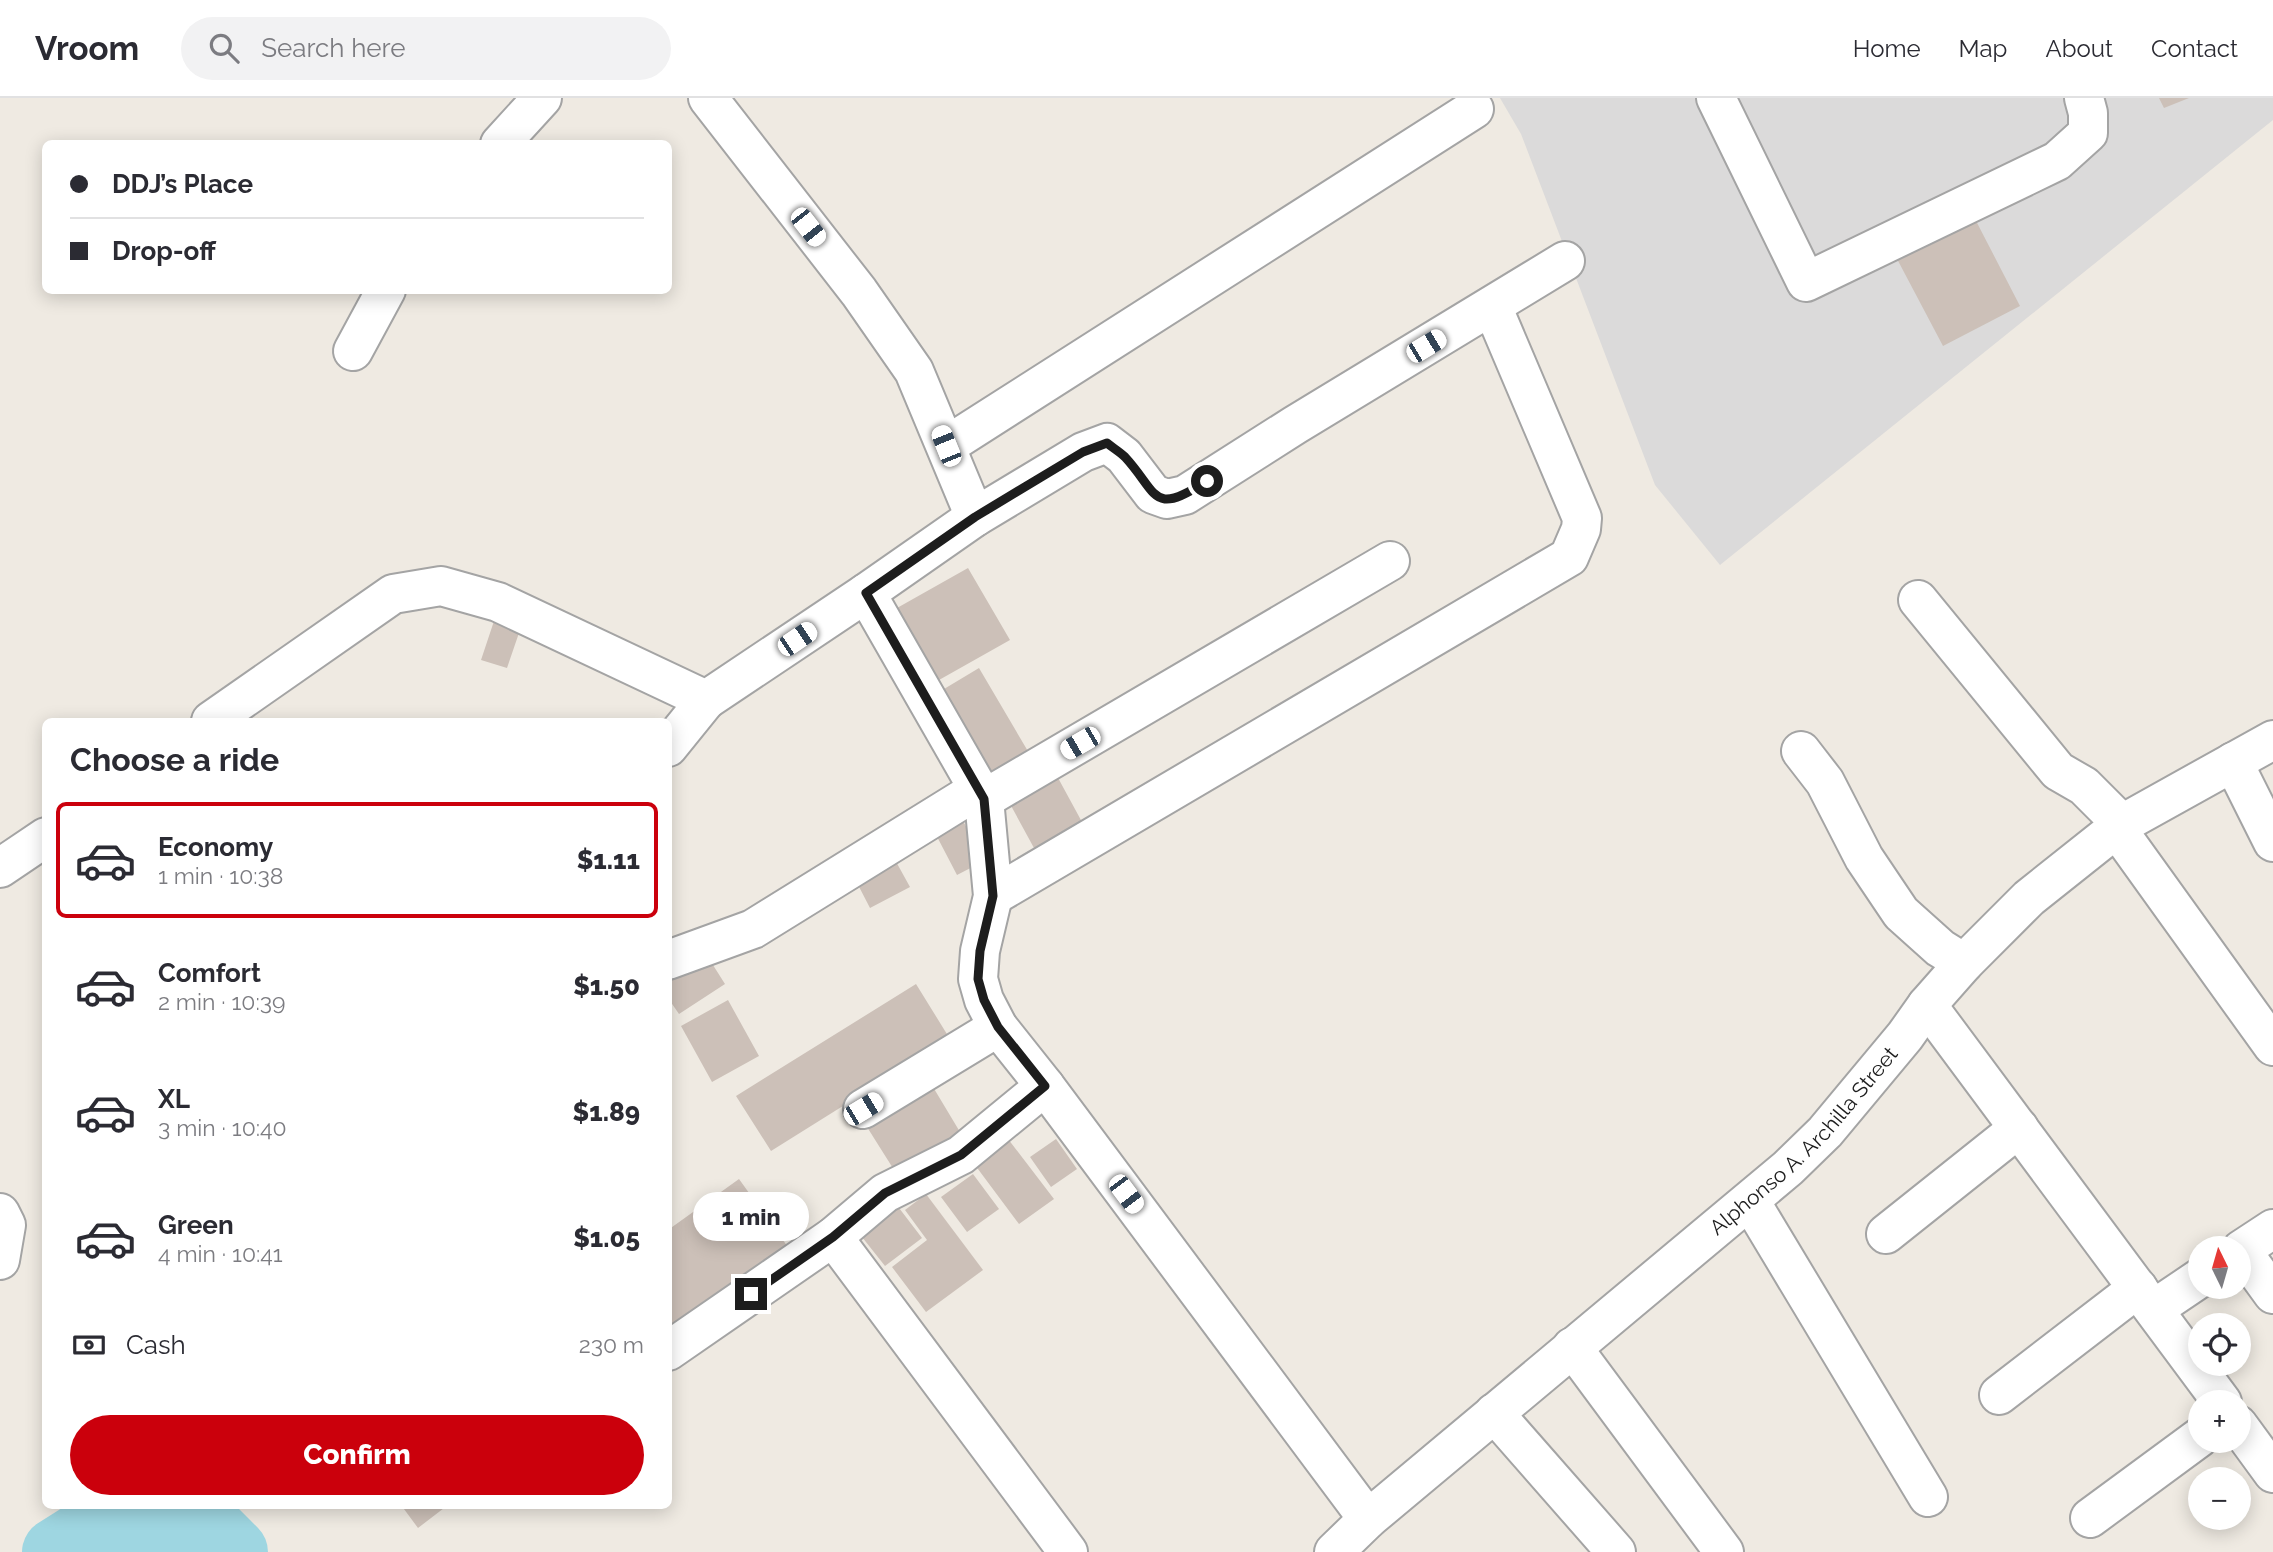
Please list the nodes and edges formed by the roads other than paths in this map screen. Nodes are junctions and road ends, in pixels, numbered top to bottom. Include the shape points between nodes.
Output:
1 (542, 98) edge
2 (708, 98) edge
3 (1716, 98) edge
4 (1474, 109) dead end
5 (2086, 115) edge
6 (504, 140) edge
7 (1565, 261) dead end
8 (384, 294) edge
9 (1492, 306) junction
10 (353, 352) dead end
11 (946, 446) junction
12 (975, 517) junction
13 (1390, 562) dead end
14 (866, 593) junction
15 (1918, 600) dead end
16 (706, 700) junction
17 (215, 718) edge
18 (2273, 740) edge
19 (672, 742) edge
20 (1801, 751) dead end
21 (2233, 762) junction
22 (981, 794) junction
23 (2120, 827) junction
24 (42, 839) edge
25 (2273, 842) edge
26 (0, 868) edge
27 (993, 896) junction
28 (672, 959) edge
29 (1964, 963) junction
30 (1927, 1005) junction
31 (998, 1027) junction
32 (2273, 1046) edge
33 (1045, 1086) junction
34 (863, 1109) dead end
35 (2019, 1128) junction
36 (1749, 1200) junction
37 (0, 1213) edge
38 (2273, 1228) edge
39 (1886, 1234) dead end
40 (833, 1237) junction
41 (2251, 1242) edge
42 (0, 1260) edge
43 (2251, 1266) edge
44 (2188, 1282) edge
45 (2273, 1294) edge
46 (2146, 1298) junction
47 (1572, 1347) junction
48 (672, 1348) edge
49 (2212, 1390) edge
50 (1998, 1395) dead end
51 (1494, 1413) junction
52 (2251, 1443) edge
53 (2188, 1446) edge
54 (2273, 1473) edge
55 (1928, 1497) dead end
56 (2090, 1518) dead end
57 (1368, 1519) junction
58 (1068, 1552) edge
59 (1334, 1552) edge
60 (1616, 1552) edge
61 (1724, 1552) edge

1 - 6 street
2 - 11 street via 859,292 914,371
3 - 5 street via 1806,282 2057,161
4 - 11 street
7 - 9 street
8 - 10 street
9 - 12 street via 1185,495 1167,499 1153,494 1124,456 1107,443 1083,452
9 - 27 street via 1582,518 1569,557
11 - 12 street
12 - 14 street
13 - 22 street
14 - 16 street
14 - 22 street
15 - 23 street via 2058,771 2084,786
16 - 17 street via 498,603 441,586 393,594
16 - 19 street
18 - 21 street, Alphonso A. Archilla Street
20 - 29 street via 1825,782 1864,858 1901,913
21 - 23 street, Alphonso A. Archilla Street
21 - 25 street
22 - 27 street
22 - 28 street via 753,929
23 - 29 street, Alphonso A. Archilla Street via 2029,898
23 - 32 street
24 - 26 street
27 - 31 street via 978,979
29 - 30 street, Alphonso A. Archilla Street
30 - 35 street
30 - 36 street, Alphonso A. Archilla Street via 1825,1132
31 - 33 street
31 - 34 street
33 - 40 street via 961,1155 885,1193
33 - 57 street
35 - 39 street
35 - 46 street
36 - 47 street, Alphonso A. Archilla Street
36 - 55 street
37 - 42 street via 6,1225
38 - 41 street
40 - 48 street
40 - 58 street
43 - 45 street
44 - 46 street
46 - 49 street
46 - 50 street
47 - 51 street, Alphonso A. Archilla Street
47 - 61 street
51 - 57 street, Alphonso A. Archilla Street
51 - 60 street
52 - 54 street
53 - 56 street
57 - 59 street, Alphonso A. Archilla Street

